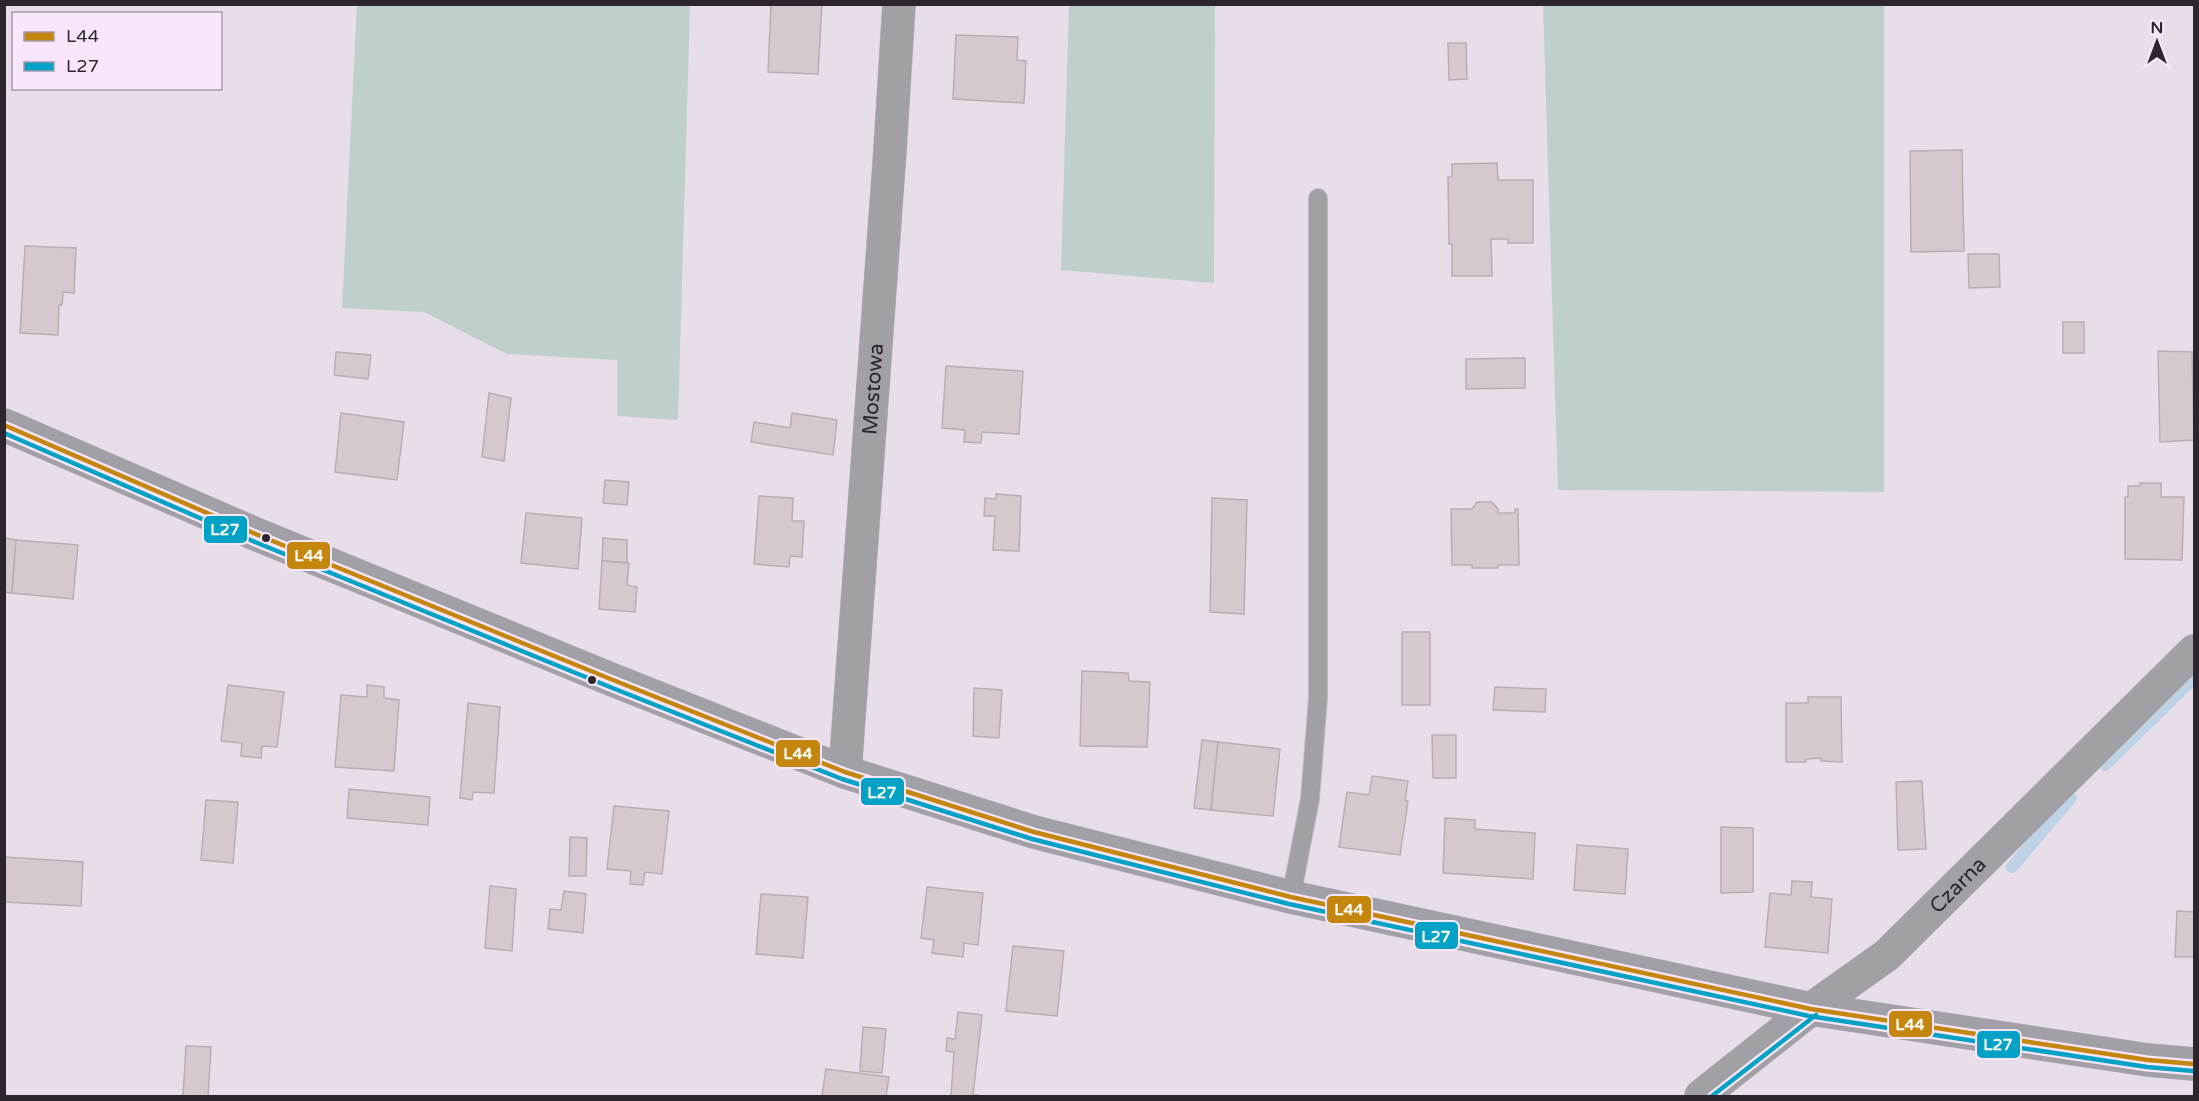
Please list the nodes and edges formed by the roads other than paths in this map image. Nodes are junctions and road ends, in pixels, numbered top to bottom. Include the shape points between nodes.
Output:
1 (899, 4) edge
2 (1318, 198) dead end
3 (4, 424) edge
4 (2194, 651) edge
5 (845, 772) junction
6 (1291, 897) junction
7 (1811, 1009) junction
8 (2194, 1064) edge
9 (1701, 1096) edge

1 - 5 street, Mostowa
2 - 6 lane via 1318,698 1310,799
3 - 5 street via 258,535
4 - 7 street, Czarna via 1887,955
5 - 6 street via 1034,832
6 - 7 street
7 - 8 street
7 - 9 street, Czarna

